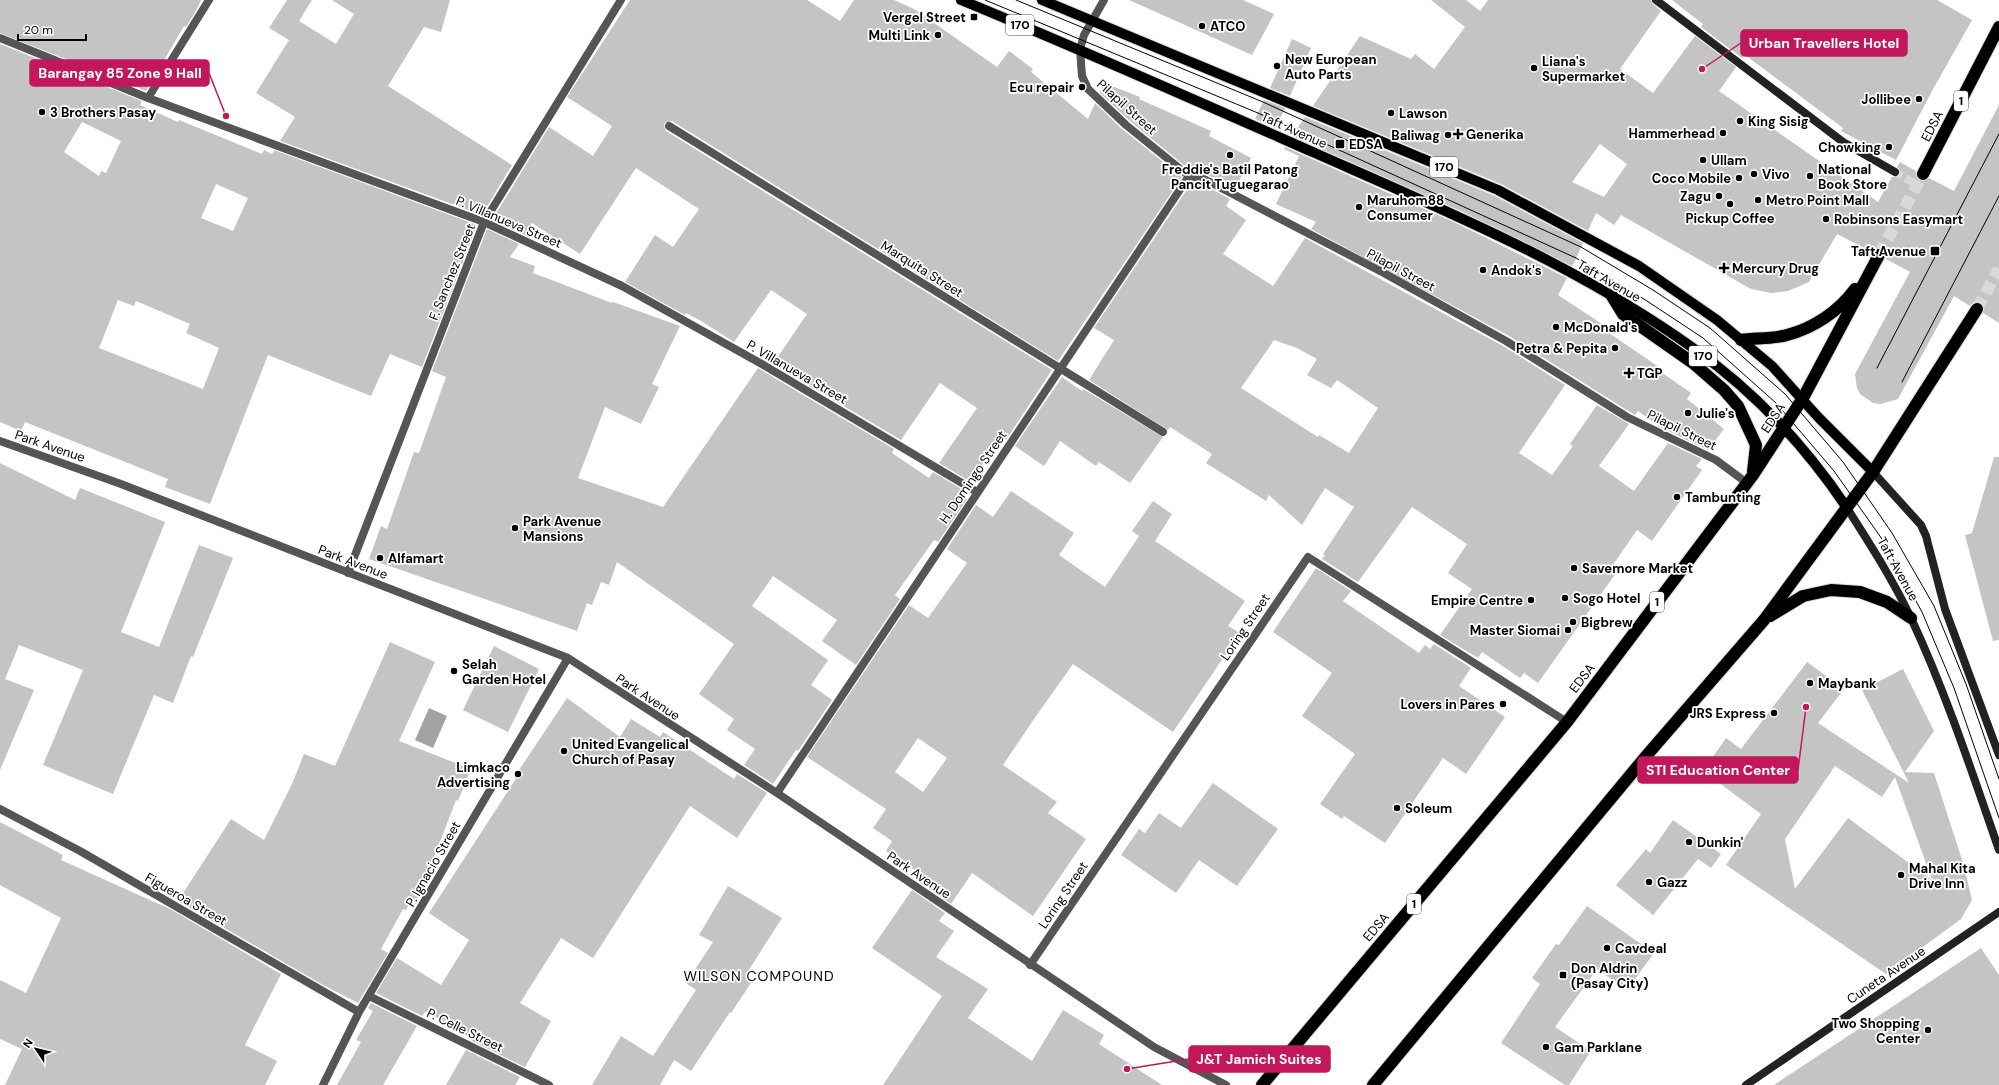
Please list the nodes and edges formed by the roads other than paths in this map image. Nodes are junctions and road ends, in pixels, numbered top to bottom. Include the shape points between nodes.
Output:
1 (209, 0) edge
2 (621, 0) edge
3 (961, 0) edge
4 (1042, 0) edge
5 (1104, 0) edge
6 (1656, 0) edge
7 (1092, 21) junction
8 (1999, 27) edge
9 (0, 38) edge
10 (1080, 49) junction
11 (148, 98) junction
12 (669, 126) dead end
13 (1895, 172) tunnel mouth
14 (1923, 174) tunnel mouth
15 (1190, 176) junction
16 (484, 222) junction
17 (1612, 296) junction
18 (1977, 309) tunnel mouth
19 (1741, 340) junction
20 (1062, 369) junction
21 (1803, 398) junction
22 (1784, 428) junction
23 (1163, 432) dead end
24 (0, 441) edge
25 (1873, 472) junction
26 (1750, 479) junction
27 (977, 492) junction
28 (1847, 508) junction
29 (348, 573) junction
30 (1911, 618) junction
31 (1764, 620) junction
32 (568, 658) junction
33 (1567, 722) junction
34 (1999, 754) edge
35 (777, 793) junction
36 (0, 809) edge
37 (1999, 850) edge
38 (1999, 912) edge
39 (1030, 965) junction
40 (370, 996) junction
41 (359, 1012) junction
42 (324, 1085) edge
43 (549, 1085) edge
44 (1226, 1085) edge
45 (1262, 1085) edge
46 (1373, 1085) edge
47 (1746, 1085) edge

1 - 11 street
2 - 16 street, F. Sanchez Street
3 - 10 main road, Taft Avenue / 170
4 - 7 main road, Taft Avenue / 170
5 - 7 street
6 - 13 main road via 1843,142
7 - 10 street
7 - 19 main road, Taft Avenue / 170 via 1498,190 1639,266 1717,320
8 - 14 highway, EDSA / 1
9 - 11 street, P. Villanueva Street
10 - 15 street, Pilapil Street via 1082,76 1088,89 1126,125
10 - 17 main road, Taft Avenue / 170 via 1481,226
11 - 16 street, P. Villanueva Street
12 - 20 street, Marquita Street
15 - 20 street, H. Domingo Street
15 - 26 street, Pilapil Street via 1204,179 1382,272 1506,341 1627,417
16 - 27 street, P. Villanueva Street via 622,286 760,363
16 - 29 street, F. Sanchez Street
17 - 22 main road, Taft Avenue / 170 via 1694,348 1746,391
17 - 26 highway via 1623,314 1694,363 1738,406 1756,445
18 - 25 highway
19 - 21 main road, Taft Avenue / 170 via 1772,366
19 - 21 highway, EDSA / 1 via 1786,335 1803,330 1827,316 1847,299 1879,255
20 - 23 street, Marquita Street
20 - 27 street, H. Domingo Street
21 - 22 highway, EDSA / 1
21 - 25 main road, Taft Avenue / 170 via 1818,417
22 - 26 highway, EDSA / 1
22 - 28 main road, Taft Avenue / 170 via 1826,478
24 - 29 street, Park Avenue via 121,484
25 - 28 highway
25 - 34 main road, Taft Avenue via 1921,525 1926,536 1945,609
26 - 33 highway, EDSA / 1
27 - 35 street, H. Domingo Street
28 - 30 main road, Taft Avenue via 1877,555
28 - 31 highway
29 - 32 street, Park Avenue
30 - 31 highway via 1887,602 1860,592 1831,590 1803,596
30 - 37 main road, Taft Avenue via 1954,722
31 - 46 highway via 1642,761
32 - 35 street, Park Avenue
32 - 40 street, P. Ignacio Street
33 - 39 street, Loring Street via 1308,557
33 - 45 highway, EDSA / 1
35 - 39 street, Park Avenue
36 - 41 street, Figueroa Street via 80,850
38 - 47 main road, Cuneta Avenue
39 - 44 street, Park Avenue via 1154,1047
40 - 41 street, P. Ignacio Street
40 - 43 street, P. Celle Street
41 - 42 street, P. Ignacio Street

